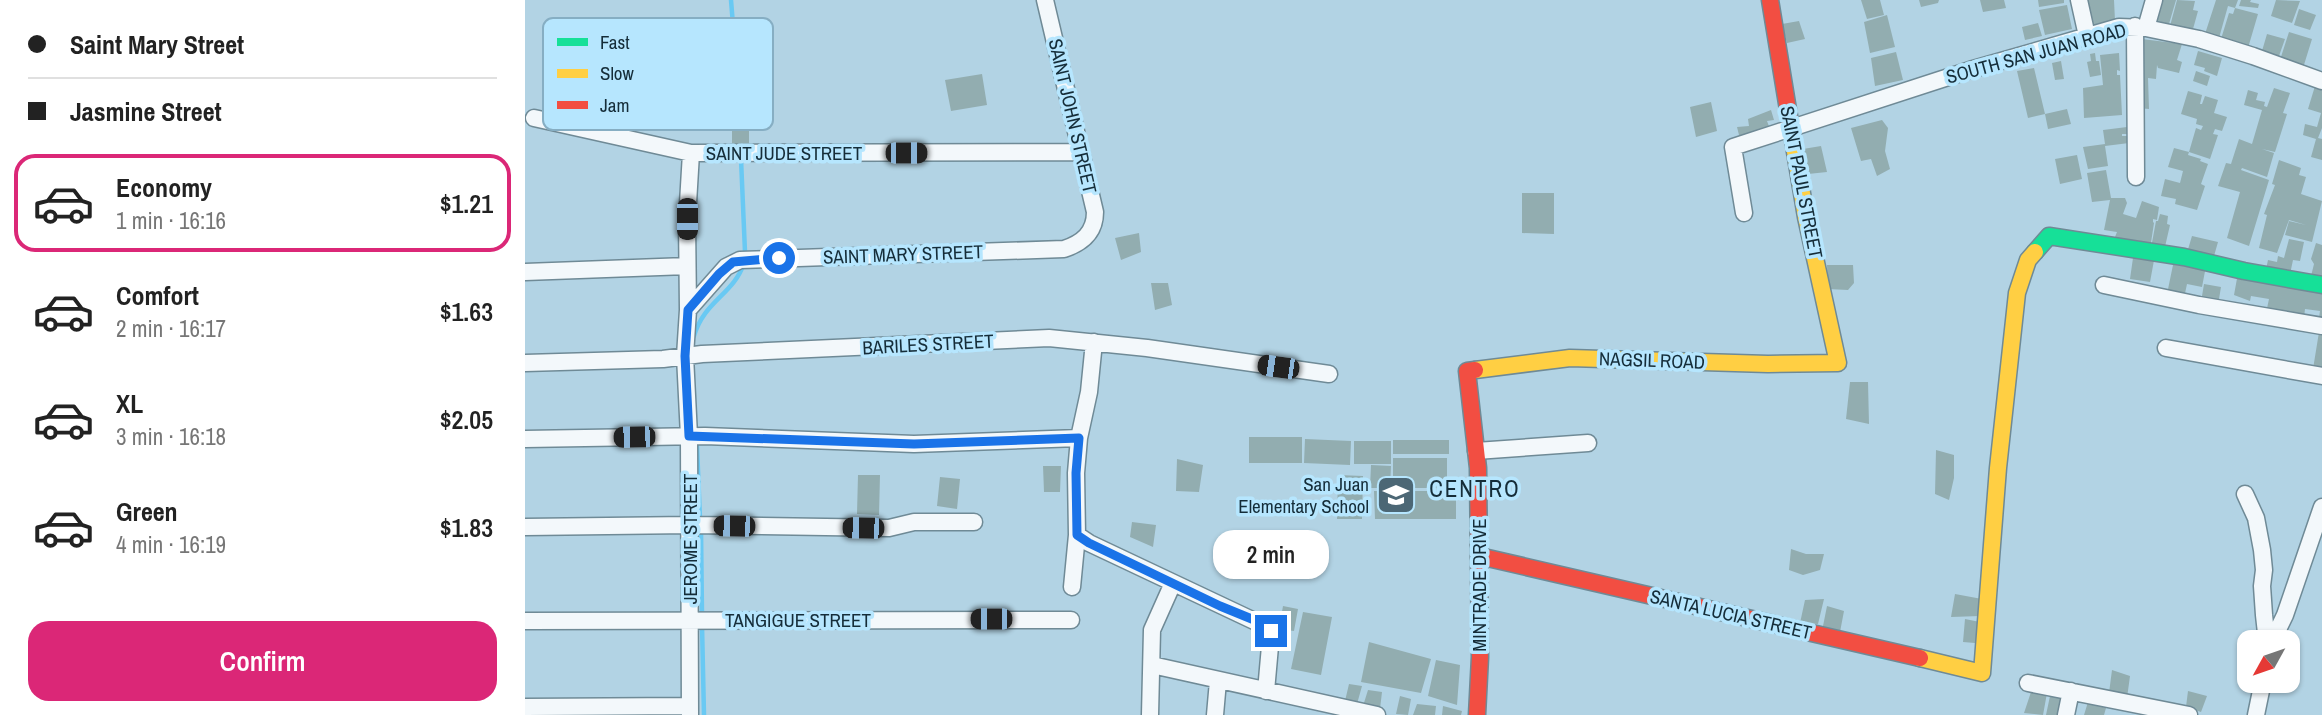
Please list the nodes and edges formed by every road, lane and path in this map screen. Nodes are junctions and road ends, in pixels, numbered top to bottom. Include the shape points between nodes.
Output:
1 (1045, 0) edge
2 (1770, 0) edge
3 (2079, 0) edge
4 (2154, 0) edge
5 (2141, 27) junction
6 (2087, 36) junction
7 (2322, 81) edge
8 (534, 118) dead end
9 (543, 120) edge
10 (1791, 129) junction
11 (588, 130) edge
12 (1080, 152) junction
13 (691, 153) junction
14 (2136, 177) dead end
15 (1744, 214) dead end
16 (1091, 232) joint
17 (687, 266) junction
18 (525, 272) edge
19 (2104, 285) dead end
20 (2322, 285) edge
21 (688, 310) junction
22 (2322, 326) edge
23 (1094, 342) junction
24 (2166, 348) dead end
25 (685, 356) junction
26 (525, 363) edge
27 (1838, 363) joint
28 (1467, 371) joint
29 (1329, 374) dead end
30 (2322, 376) edge
31 (689, 436) junction
32 (1079, 438) junction
33 (525, 439) edge
34 (1588, 443) dead end
35 (1476, 451) junction
36 (2245, 494) dead end
37 (2322, 507) edge
38 (974, 522) dead end
39 (690, 525) junction
40 (525, 527) edge
41 (1077, 535) junction
42 (1479, 556) junction
43 (1174, 583) junction
44 (1072, 587) dead end
45 (690, 620) junction
46 (1071, 620) dead end
47 (525, 621) edge
48 (2267, 630) edge
49 (2277, 630) edge
50 (1152, 665) junction
51 (1218, 681) junction
52 (2028, 683) dead end
53 (1266, 691) junction
54 (2071, 691) junction
55 (2261, 693) edge
56 (525, 707) edge
57 (690, 711) edge
58 (1150, 715) edge
59 (1215, 715) edge
60 (1377, 715) edge
61 (1477, 715) edge
62 (2066, 715) edge
63 (2189, 715) edge
64 (2256, 715) edge

1 - 12 street, SAINT JOHN STREET
2 - 10 street, SAINT PAUL STREET
3 - 6 street
4 - 5 street
5 - 6 street, SOUTH SAN JUAN ROAD via 2119,27
5 - 7 street, SOUTH SAN JUAN ROAD via 2199,39
5 - 14 street
6 - 10 street, SOUTH SAN JUAN ROAD via 1916,86
8 - 9 street, SAINT JUDE STREET
10 - 15 street, SOUTH SAN JUAN ROAD via 1733,147
10 - 27 street, SAINT PAUL STREET
11 - 13 street, SAINT JUDE STREET
12 - 13 street, SAINT JUDE STREET
12 - 16 street, SAINT JOHN STREET via 1095,212
13 - 17 street, JEROME STREET
16 - 21 street, SAINT MARY STREET via 1064,249 740,260 726,267
17 - 18 street
17 - 21 street, JEROME STREET
19 - 22 street
20 - 42 street, SANTA LUCIA STREET via 2049,236 2028,260 2017,293 1982,673
21 - 25 street, JEROME STREET
23 - 25 street, BARILES STREET via 1049,338
23 - 29 street, BARILES STREET
23 - 32 street
24 - 30 street
25 - 26 street, BARILES STREET
25 - 31 street, JEROME STREET
27 - 28 street, NAGSIL ROAD via 1570,358
28 - 35 street, MINTRADE DRIVE
31 - 32 street via 914,444
31 - 33 street
31 - 39 street, JEROME STREET
32 - 41 street
34 - 35 street
35 - 42 street, MINTRADE DRIVE
36 - 48 street via 2256,518 2262,550
37 - 49 street
38 - 39 street via 914,522 888,528
39 - 40 street
39 - 45 street, JEROME STREET
41 - 43 street
41 - 44 street
42 - 61 street, MINTRADE DRIVE
43 - 50 street via 1152,630
43 - 53 street via 1271,631
45 - 46 street, TANGIGUE STREET
45 - 47 street, TANGIGUE STREET
45 - 57 street, JEROME STREET
50 - 51 street
50 - 58 street
51 - 53 street
51 - 59 street
52 - 54 street
53 - 60 street
54 - 62 street
54 - 63 street
55 - 64 street
56 - 57 street

